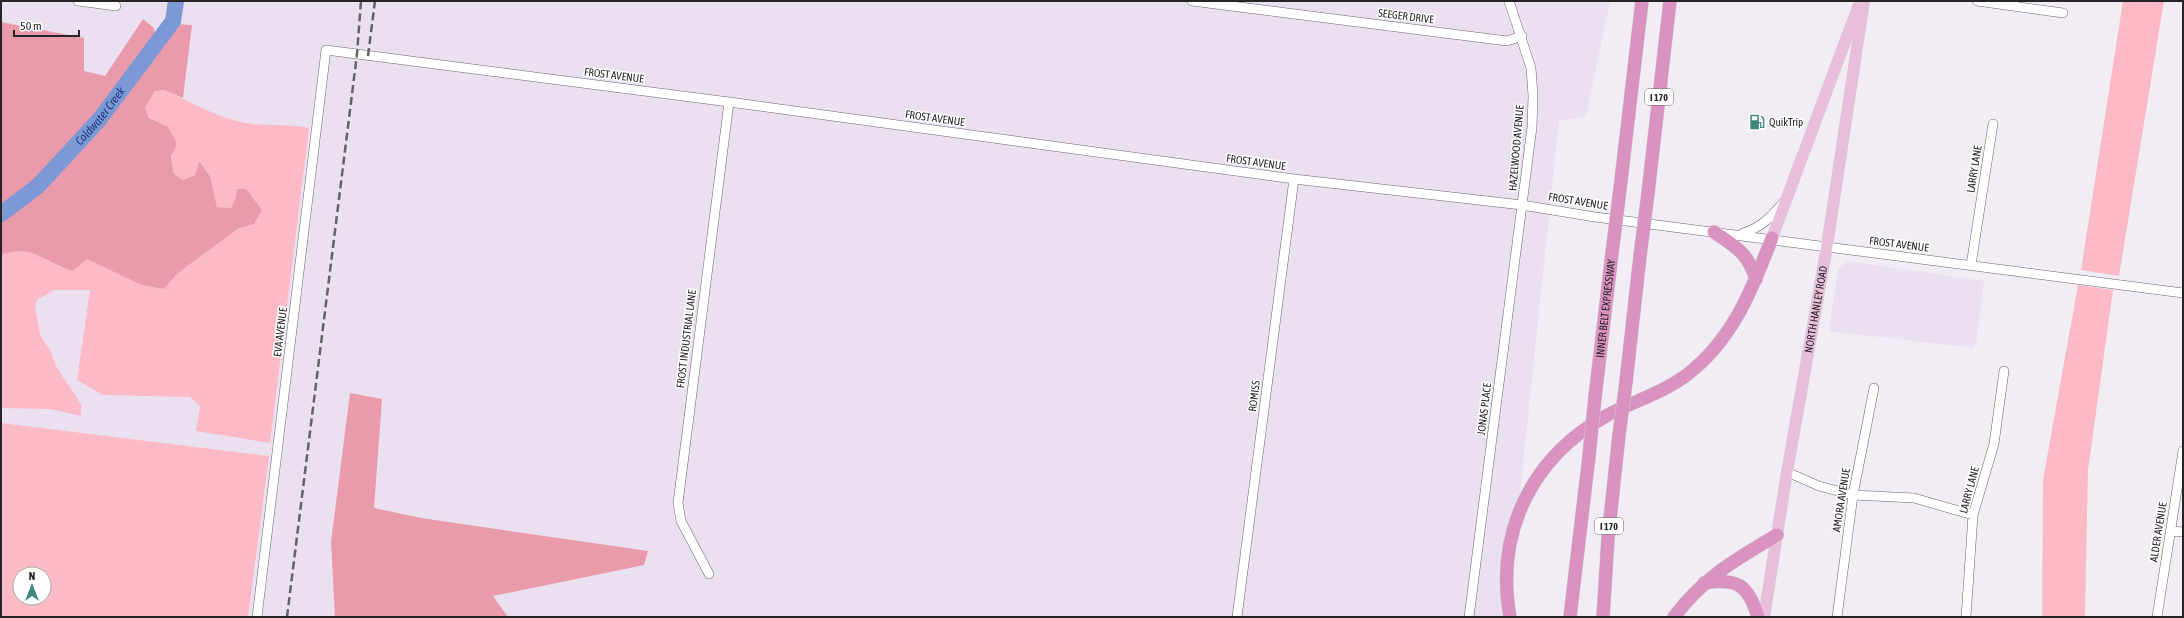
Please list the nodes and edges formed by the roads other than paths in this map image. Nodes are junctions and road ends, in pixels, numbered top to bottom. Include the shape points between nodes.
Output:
1 (78, 1) edge
2 (1192, 1) edge
3 (1510, 1) edge
4 (1642, 1) edge
5 (1670, 1) edge
6 (1861, 1) edge
7 (1864, 1) edge
8 (1977, 1) edge
9 (116, 6) dead end
10 (2062, 13) dead end
11 (1522, 36) junction
12 (326, 50) joint
13 (729, 102) junction
14 (1993, 124) dead end
15 (1294, 179) junction
16 (1787, 199) junction
17 (1522, 205) junction
18 (1714, 232) junction
19 (1737, 234) junction
20 (1772, 238) junction
21 (1827, 246) junction
22 (1971, 265) junction
23 (1756, 279) junction
24 (2183, 293) edge
25 (2004, 372) dead end
26 (1874, 388) dead end
27 (2183, 451) edge
28 (1787, 472) junction
29 (1853, 495) junction
30 (1973, 515) junction
31 (2171, 531) junction
32 (2183, 532) edge
33 (1777, 536) junction
34 (709, 574) dead end
35 (1704, 583) junction
36 (257, 617) edge
37 (1237, 617) edge
38 (1469, 617) edge
39 (1510, 617) edge
40 (1570, 617) edge
41 (1603, 617) edge
42 (1674, 617) edge
43 (1758, 617) edge
44 (1764, 617) edge
45 (1837, 617) edge
46 (1966, 617) edge
47 (2157, 617) edge

1 - 9 street
2 - 11 street, SEEGER DRIVE via 1507,41
3 - 11 street, HAZELWOOD AVENUE
4 - 40 highway, INNER BELT EXPRESSWAY / I 170, bridge
5 - 41 highway, I 170, bridge via 1619,435
6 - 16 main road
7 - 21 main road, NORTH HANLEY ROAD
8 - 10 street
11 - 17 street, HAZELWOOD AVENUE via 1530,68 1533,96 1532,127
12 - 13 street, FROST AVENUE
12 - 36 street, EVA AVENUE
13 - 15 street, FROST AVENUE
13 - 34 street, FROST INDUSTRIAL LANE via 678,503 680,521
14 - 22 street, LARRY LANE
15 - 17 street, FROST AVENUE
15 - 37 street, ROMISS
16 - 19 street via 1766,222 1752,231
16 - 20 main road
17 - 18 street, FROST AVENUE
17 - 38 street, JONAS PLACE
18 - 19 street, FROST AVENUE
18 - 23 highway via 1744,254 1752,266
19 - 20 street, FROST AVENUE
20 - 21 street, FROST AVENUE
20 - 23 highway
21 - 22 street, FROST AVENUE
21 - 28 main road, NORTH HANLEY ROAD
22 - 24 street, FROST AVENUE
23 - 39 highway via 1743,308 1726,336 1693,370 1652,396 1607,415 1582,430 1558,452 1538,476 1523,503 1509,548 1506,580
25 - 30 street, LARRY LANE via 1994,444
26 - 29 street, AMORA AVENUE
27 - 31 street, ALDER AVENUE
28 - 29 street via 1820,486
28 - 33 main road, NORTH HANLEY ROAD
29 - 30 street via 1914,498
29 - 45 street, AMORA AVENUE
30 - 46 street, LARRY LANE
31 - 32 street
31 - 47 street, ALDER AVENUE
33 - 35 highway via 1736,559
33 - 44 main road, NORTH HANLEY ROAD
35 - 42 highway
35 - 43 highway via 1728,581 1741,586 1750,596

